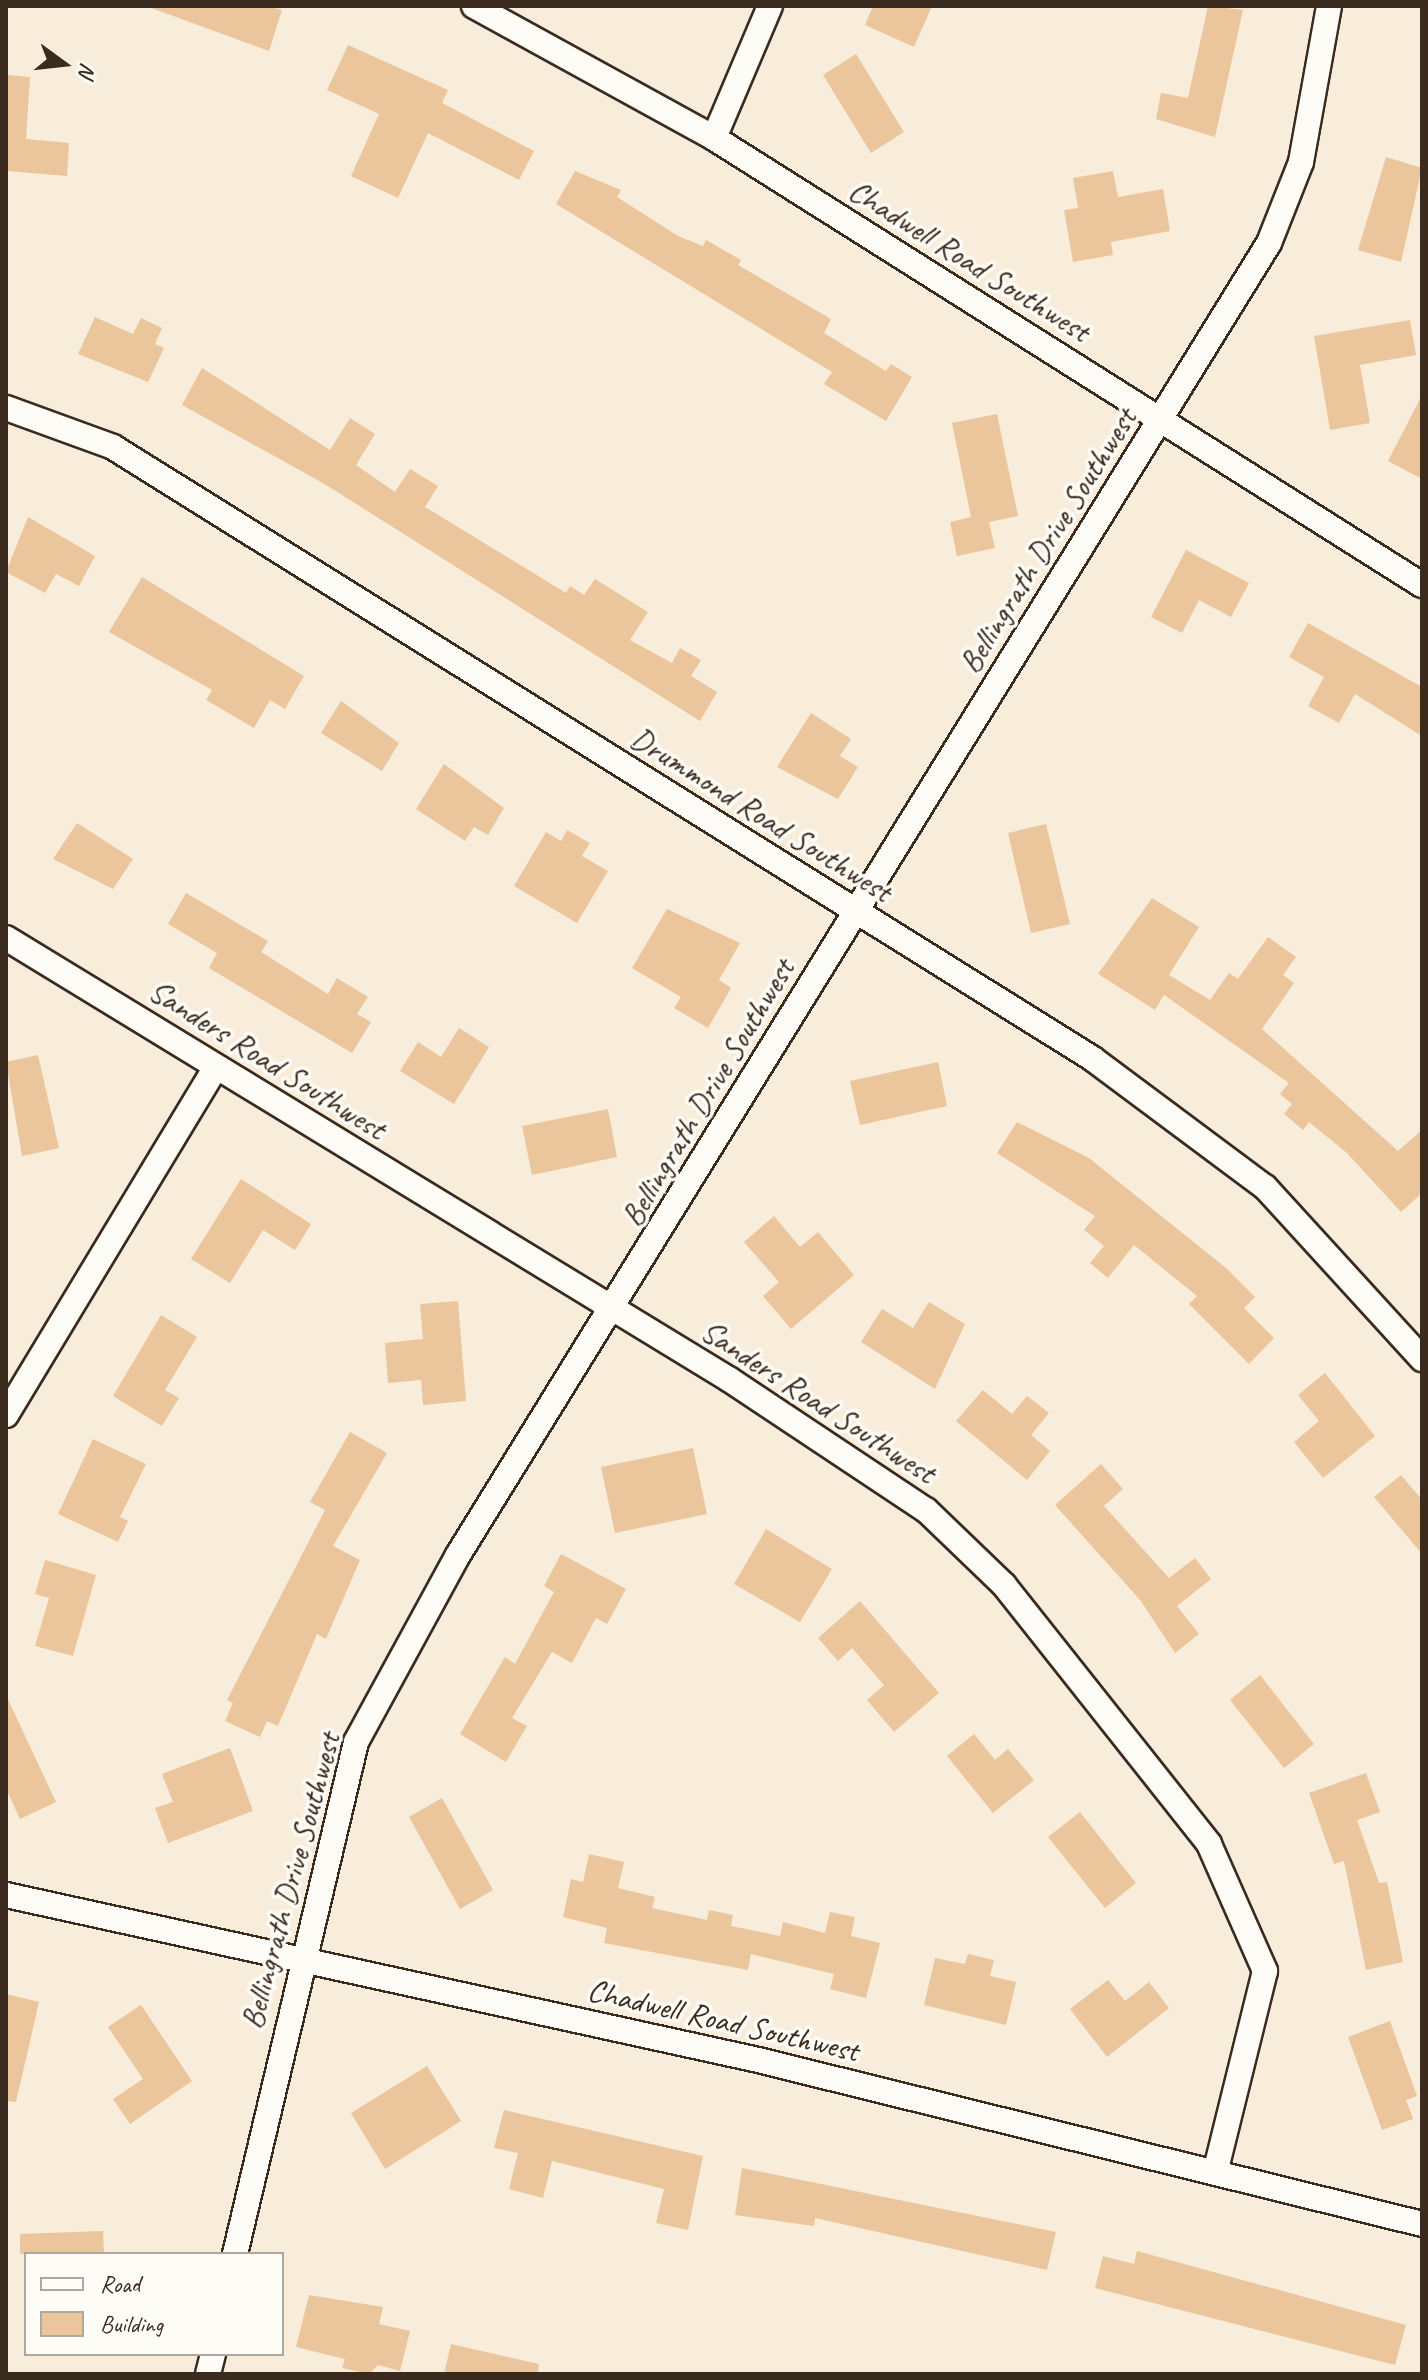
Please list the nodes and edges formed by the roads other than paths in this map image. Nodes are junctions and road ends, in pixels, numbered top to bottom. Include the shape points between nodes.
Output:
1 (474, 6) edge
2 (770, 6) edge
3 (1329, 6) edge
4 (714, 138) junction
5 (6, 408) edge
6 (1161, 421) junction
7 (1422, 585) edge
8 (855, 910) junction
9 (6, 938) edge
10 (215, 1068) junction
11 (613, 1309) junction
12 (1422, 1359) edge
13 (6, 1415) edge
14 (6, 1895) edge
15 (299, 1959) junction
16 (1215, 2173) junction
17 (1422, 2224) edge
18 (235, 2252) edge

1 - 4 street, Chadwell Road Southwest
2 - 4 street
3 - 6 street, Bellingrath Drive Southwest via 1301,162 1269,243
4 - 6 street, Chadwell Road Southwest
5 - 8 street, Drummond Road Southwest via 113,447
6 - 7 street, Chadwell Road Southwest
6 - 8 street, Bellingrath Drive Southwest
8 - 11 street, Bellingrath Drive Southwest
8 - 12 street, Drummond Road Southwest via 1093,1059 1265,1187
9 - 10 street, Sanders Road Southwest
10 - 11 street, Sanders Road Southwest
10 - 13 street
11 - 15 street, Bellingrath Drive Southwest via 458,1555 356,1742
11 - 16 street, Sanders Road Southwest via 926,1510 1004,1585 1209,1844 1265,1971
14 - 15 street, Chadwell Road Southwest
15 - 16 street, Chadwell Road Southwest via 754,2059
15 - 18 street, Bellingrath Drive Southwest
16 - 17 street, Chadwell Road Southwest

